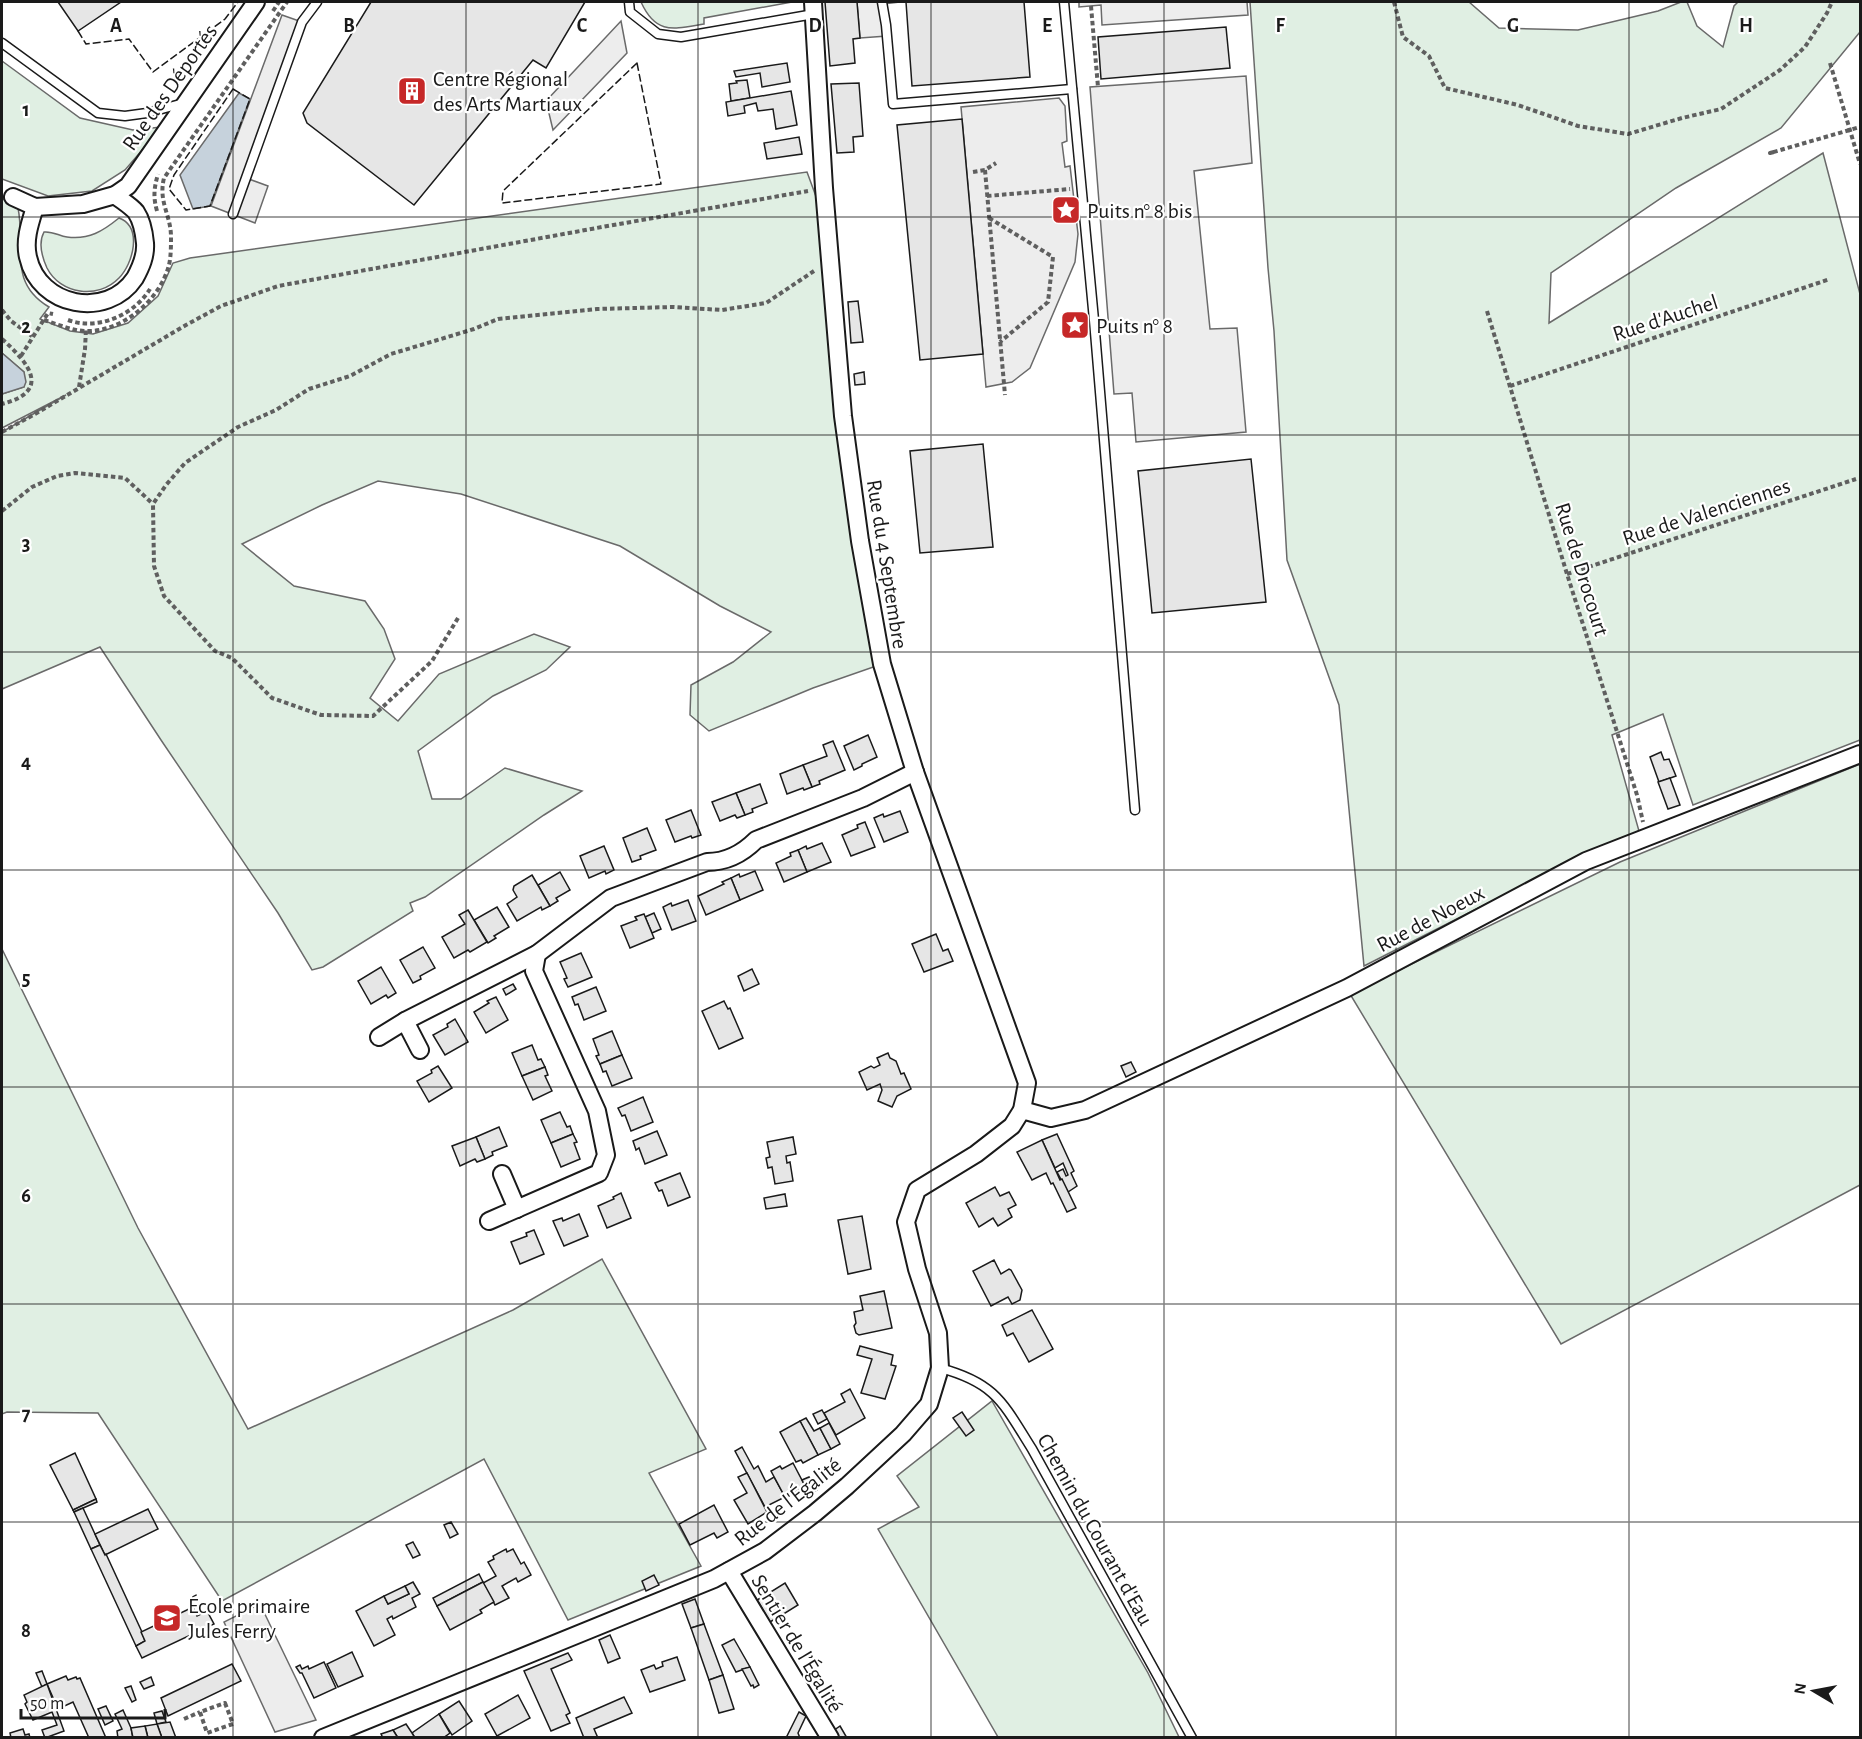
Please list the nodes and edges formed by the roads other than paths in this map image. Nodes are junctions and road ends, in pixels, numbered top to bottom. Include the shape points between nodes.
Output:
1 (256, 2) edge
2 (317, 2) edge
3 (629, 2) edge
4 (882, 2) edge
5 (1064, 2) edge
6 (814, 8) edge
7 (2, 44) edge
8 (1072, 88) junction
9 (184, 103) junction
10 (115, 195) junction
11 (13, 197) dead end
12 (35, 207) junction
13 (233, 214) dead end
14 (1860, 754) edge
15 (915, 772) junction
16 (1135, 810) dead end
17 (537, 954) junction
18 (405, 1021) junction
19 (379, 1037) dead end
20 (420, 1050) dead end
21 (1023, 1110) junction
22 (502, 1174) dead end
23 (517, 1209) junction
24 (489, 1221) dead end
25 (940, 1368) junction
26 (729, 1571) junction
27 (323, 1737) edge
28 (830, 1737) edge
29 (1192, 1737) edge

1 - 9 street, Rue des Déportés
2 - 13 lane via 302,22
3 - 6 lane via 630,12 658,34 681,37
4 - 8 lane via 893,104
5 - 8 lane
6 - 15 street, Rue du 4 Septembre via 843,416 882,664
7 - 9 lane via 98,113 124,116
8 - 16 lane
9 - 10 street, Rue des Déportés via 128,186
10 - 12 street, Rue des Déportés via 83,204
10 - 12 street via 135,211 144,230 145,250 141,268 130,284 116,296 98,303 62,299 46,289 34,274 27,236
11 - 12 street, Rue des Déportés
14 - 21 street, Rue de Noeux via 1586,861 1347,988 1084,1110 1051,1118
15 - 17 street via 863,798 756,840 744,852 720,862 707,862 611,898
15 - 21 street, Rue du 4 Septembre via 1027,1083
17 - 18 street
17 - 23 street via 534,971 597,1111 606,1155 599,1173
18 - 19 street
18 - 20 street
21 - 25 street, Rue de l'Égalité via 1012,1126 976,1154 917,1190 906,1222 938,1333
22 - 23 street
23 - 24 street
25 - 26 street, Rue de l'Égalité via 929,1404 903,1434 815,1513 765,1551
25 - 29 lane, Chemin du Courant d'Eau via 964,1374 987,1387 1006,1406
26 - 27 street, Rue de l'Égalité
26 - 28 street, Sentier de l’Égalité

